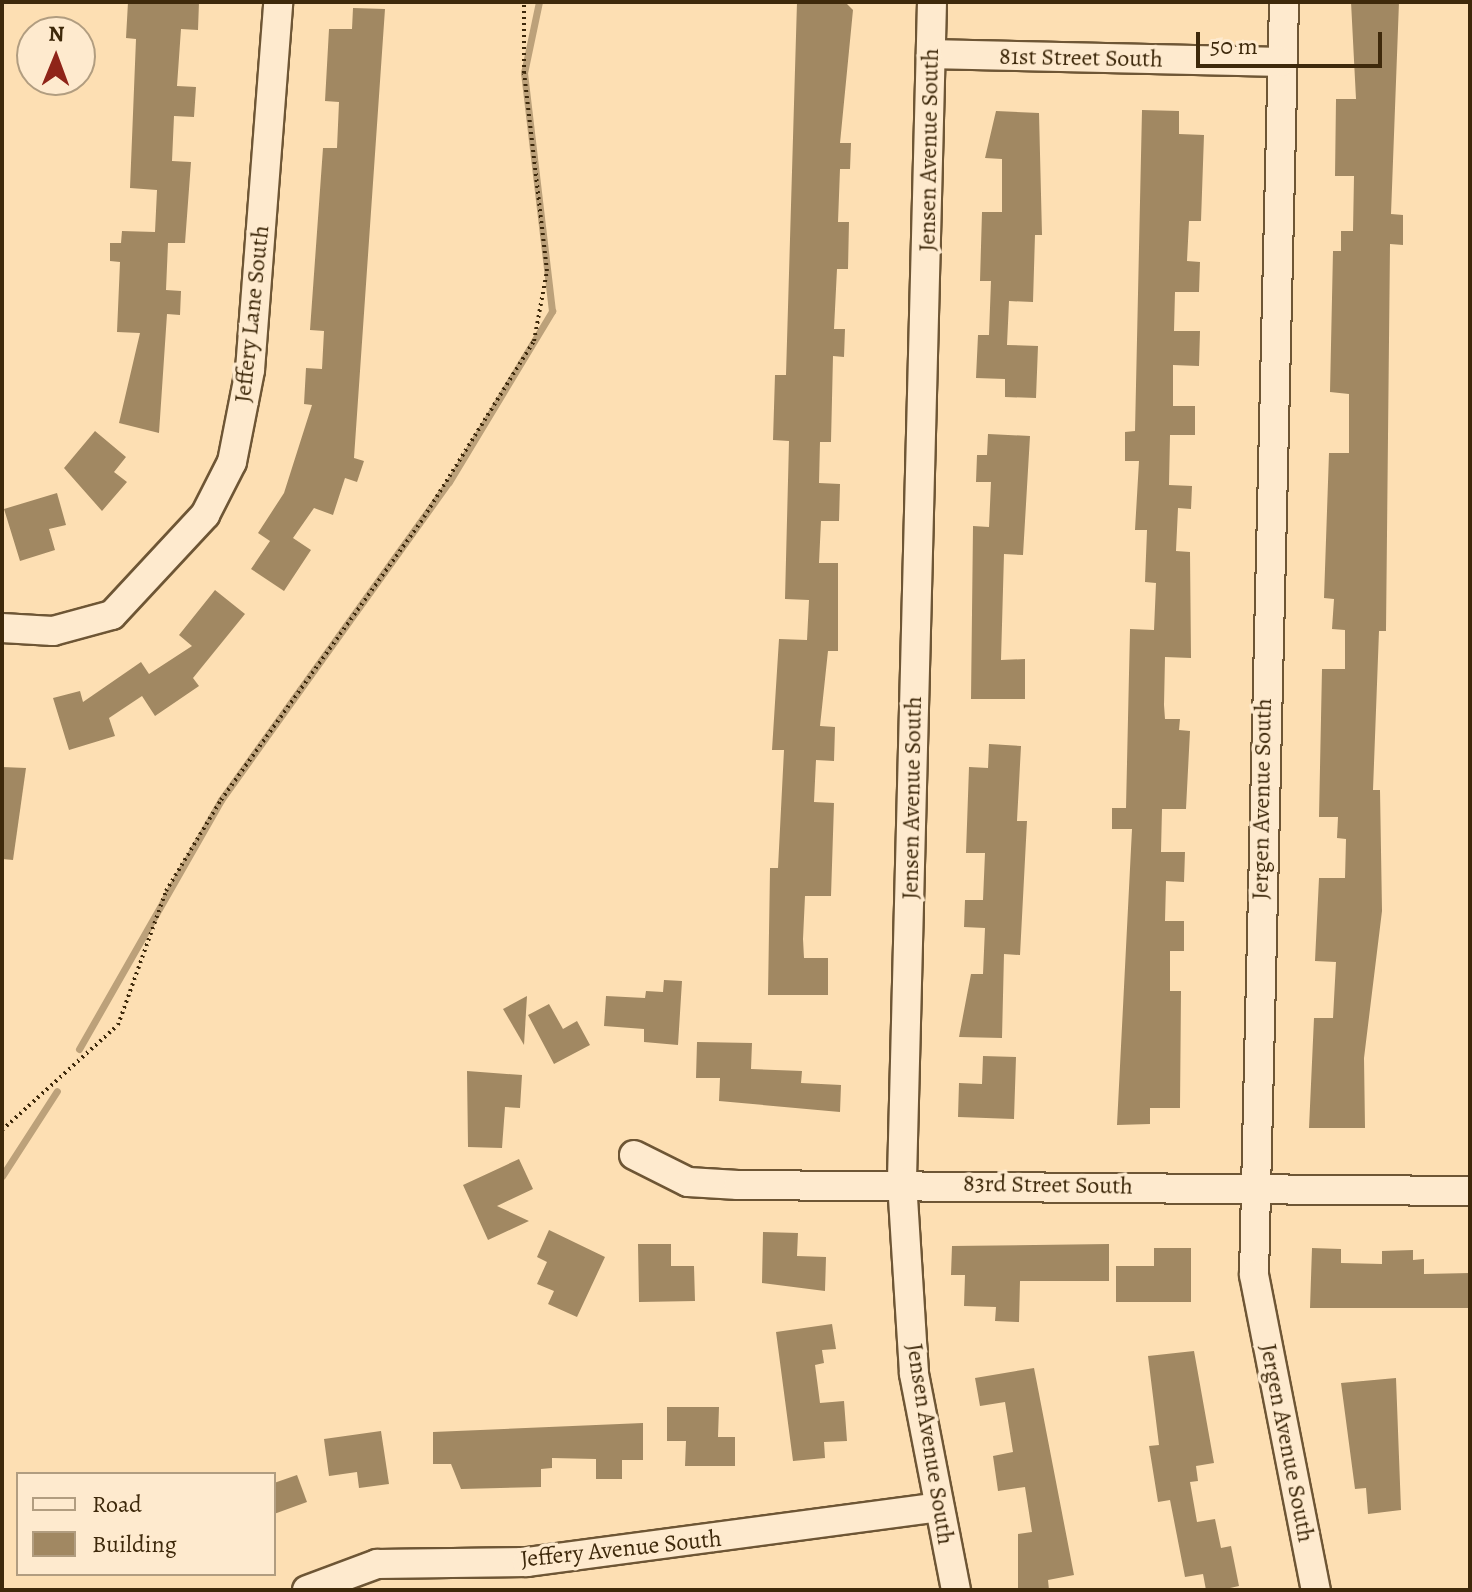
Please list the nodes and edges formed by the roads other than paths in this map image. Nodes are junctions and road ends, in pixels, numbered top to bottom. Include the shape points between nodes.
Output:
1 (278, 2) edge
2 (932, 2) edge
3 (1284, 2) edge
4 (931, 54) junction
5 (1280, 62) junction
6 (2, 628) edge
7 (634, 1155) dead end
8 (902, 1182) junction
9 (1253, 1189) junction
10 (1470, 1191) edge
11 (938, 1507) junction
12 (307, 1590) edge
13 (956, 1590) edge
14 (1316, 1590) edge

1 - 6 street, Jeffery Lane South via 250,370 232,462 205,515 112,615 53,631
2 - 4 street, Jensen Avenue South
3 - 5 street, Jergen Avenue South
4 - 5 street, 81st Street South
4 - 8 street, Jensen Avenue South
5 - 9 street, Jergen Avenue South
7 - 8 street, 83rd Street South via 688,1182
8 - 9 street, 83rd Street South
8 - 11 street, Jensen Avenue South via 914,1374
9 - 10 street, 83rd Street South
9 - 14 street, Jergen Avenue South via 1254,1275
11 - 12 street, Jeffery Avenue South via 527,1562 377,1564
11 - 13 street, Jensen Avenue South

